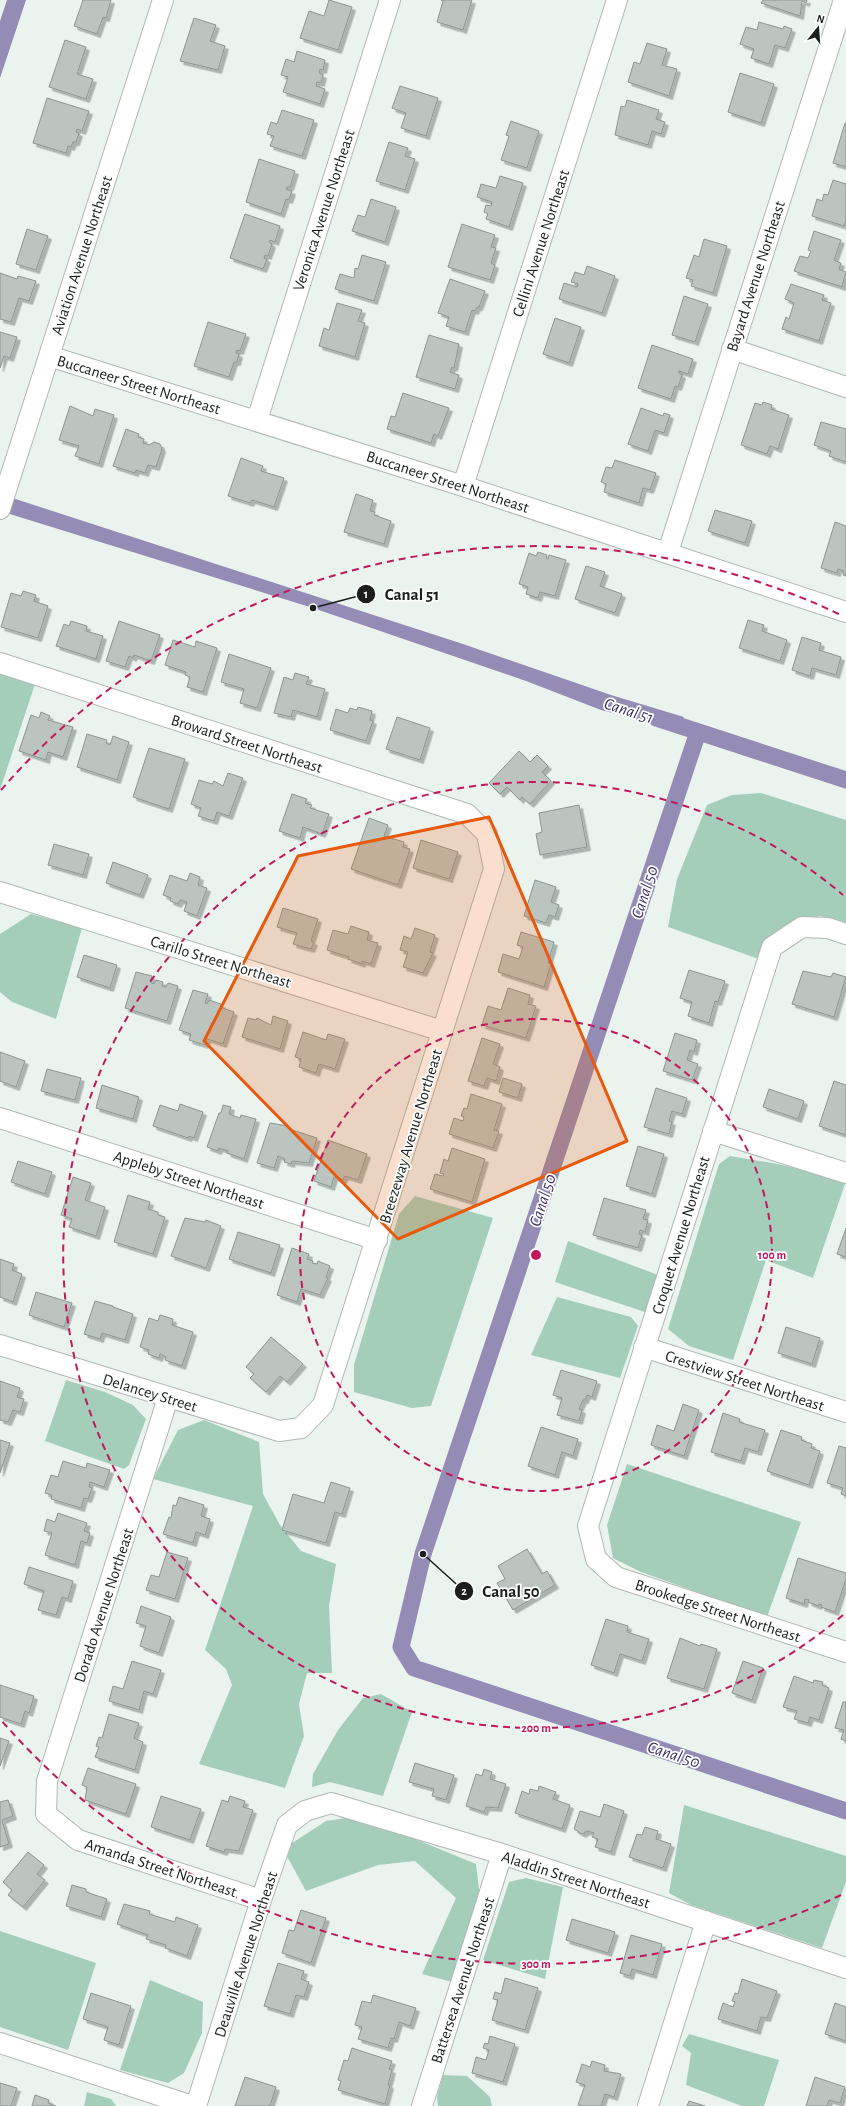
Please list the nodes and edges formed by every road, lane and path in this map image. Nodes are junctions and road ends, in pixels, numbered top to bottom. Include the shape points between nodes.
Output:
1 (163, 0) edge
2 (390, 0) edge
3 (617, 0) edge
4 (844, 0) edge
5 (732, 349) junction
6 (49, 356) junction
7 (846, 387) edge
8 (256, 420) junction
9 (463, 486) junction
10 (0, 509) edge
11 (668, 552) junction
12 (846, 612) edge
13 (0, 663) edge
14 (487, 834) joint
15 (0, 892) edge
16 (846, 934) edge
17 (442, 1031) junction
18 (0, 1118) edge
19 (713, 1130) junction
20 (846, 1173) edge
21 (377, 1240) junction
22 (0, 1345) edge
23 (644, 1347) junction
24 (168, 1398) junction
25 (846, 1412) edge
26 (301, 1428) joint
27 (596, 1559) joint
28 (846, 1652) edge
29 (305, 1811) joint
30 (46, 1814) joint
31 (502, 1854) junction
32 (261, 1900) junction
33 (706, 1921) junction
34 (846, 1968) edge
35 (0, 2043) edge
36 (192, 2106) edge
37 (196, 2106) edge
38 (422, 2106) edge
39 (648, 2106) edge

1 - 6 street, Aviation Avenue Northeast
2 - 8 street, Veronica Avenue Northeast
3 - 9 street, Cellini Avenue Northeast
4 - 5 street, Bayard Avenue Northeast
5 - 7 street
5 - 11 street, Bayard Avenue Northeast
6 - 8 street, Buccaneer Street Northeast
6 - 10 street, Aviation Avenue Northeast
8 - 9 street, Buccaneer Street Northeast
9 - 11 street, Buccaneer Street Northeast
11 - 12 street, Buccaneer Street Northeast
13 - 14 street, Broward Street Northeast via 467,814
14 - 17 street, Breezeway Avenue Northeast via 494,868
15 - 17 street, Carillo Street Northeast
16 - 19 street, Croquet Avenue Northeast via 828,928 802,927 772,947
17 - 21 street, Breezeway Avenue Northeast
18 - 21 street, Appleby Street Northeast
19 - 20 street
19 - 23 street, Croquet Avenue Northeast
21 - 26 street, Breezeway Avenue Northeast via 323,1405
22 - 24 street, Delancey Street
23 - 25 street, Crestview Street Northeast
23 - 27 street, Croquet Avenue Northeast via 588,1526
24 - 26 street, Delancey Street via 280,1431
24 - 30 street, Dorado Avenue Northeast via 47,1781
27 - 28 street, Brookedge Street Northeast via 616,1577
29 - 31 street, Aladdin Street Northeast via 331,1803
29 - 32 street, Deauville Avenue Northeast via 287,1825
30 - 32 street, Amanda Street Northeast via 78,1840
31 - 33 street, Aladdin Street Northeast
31 - 38 street, Battersea Avenue Northeast
32 - 37 street, Deauville Avenue Northeast
33 - 34 street, Aladdin Street Northeast
33 - 39 street
35 - 36 street

